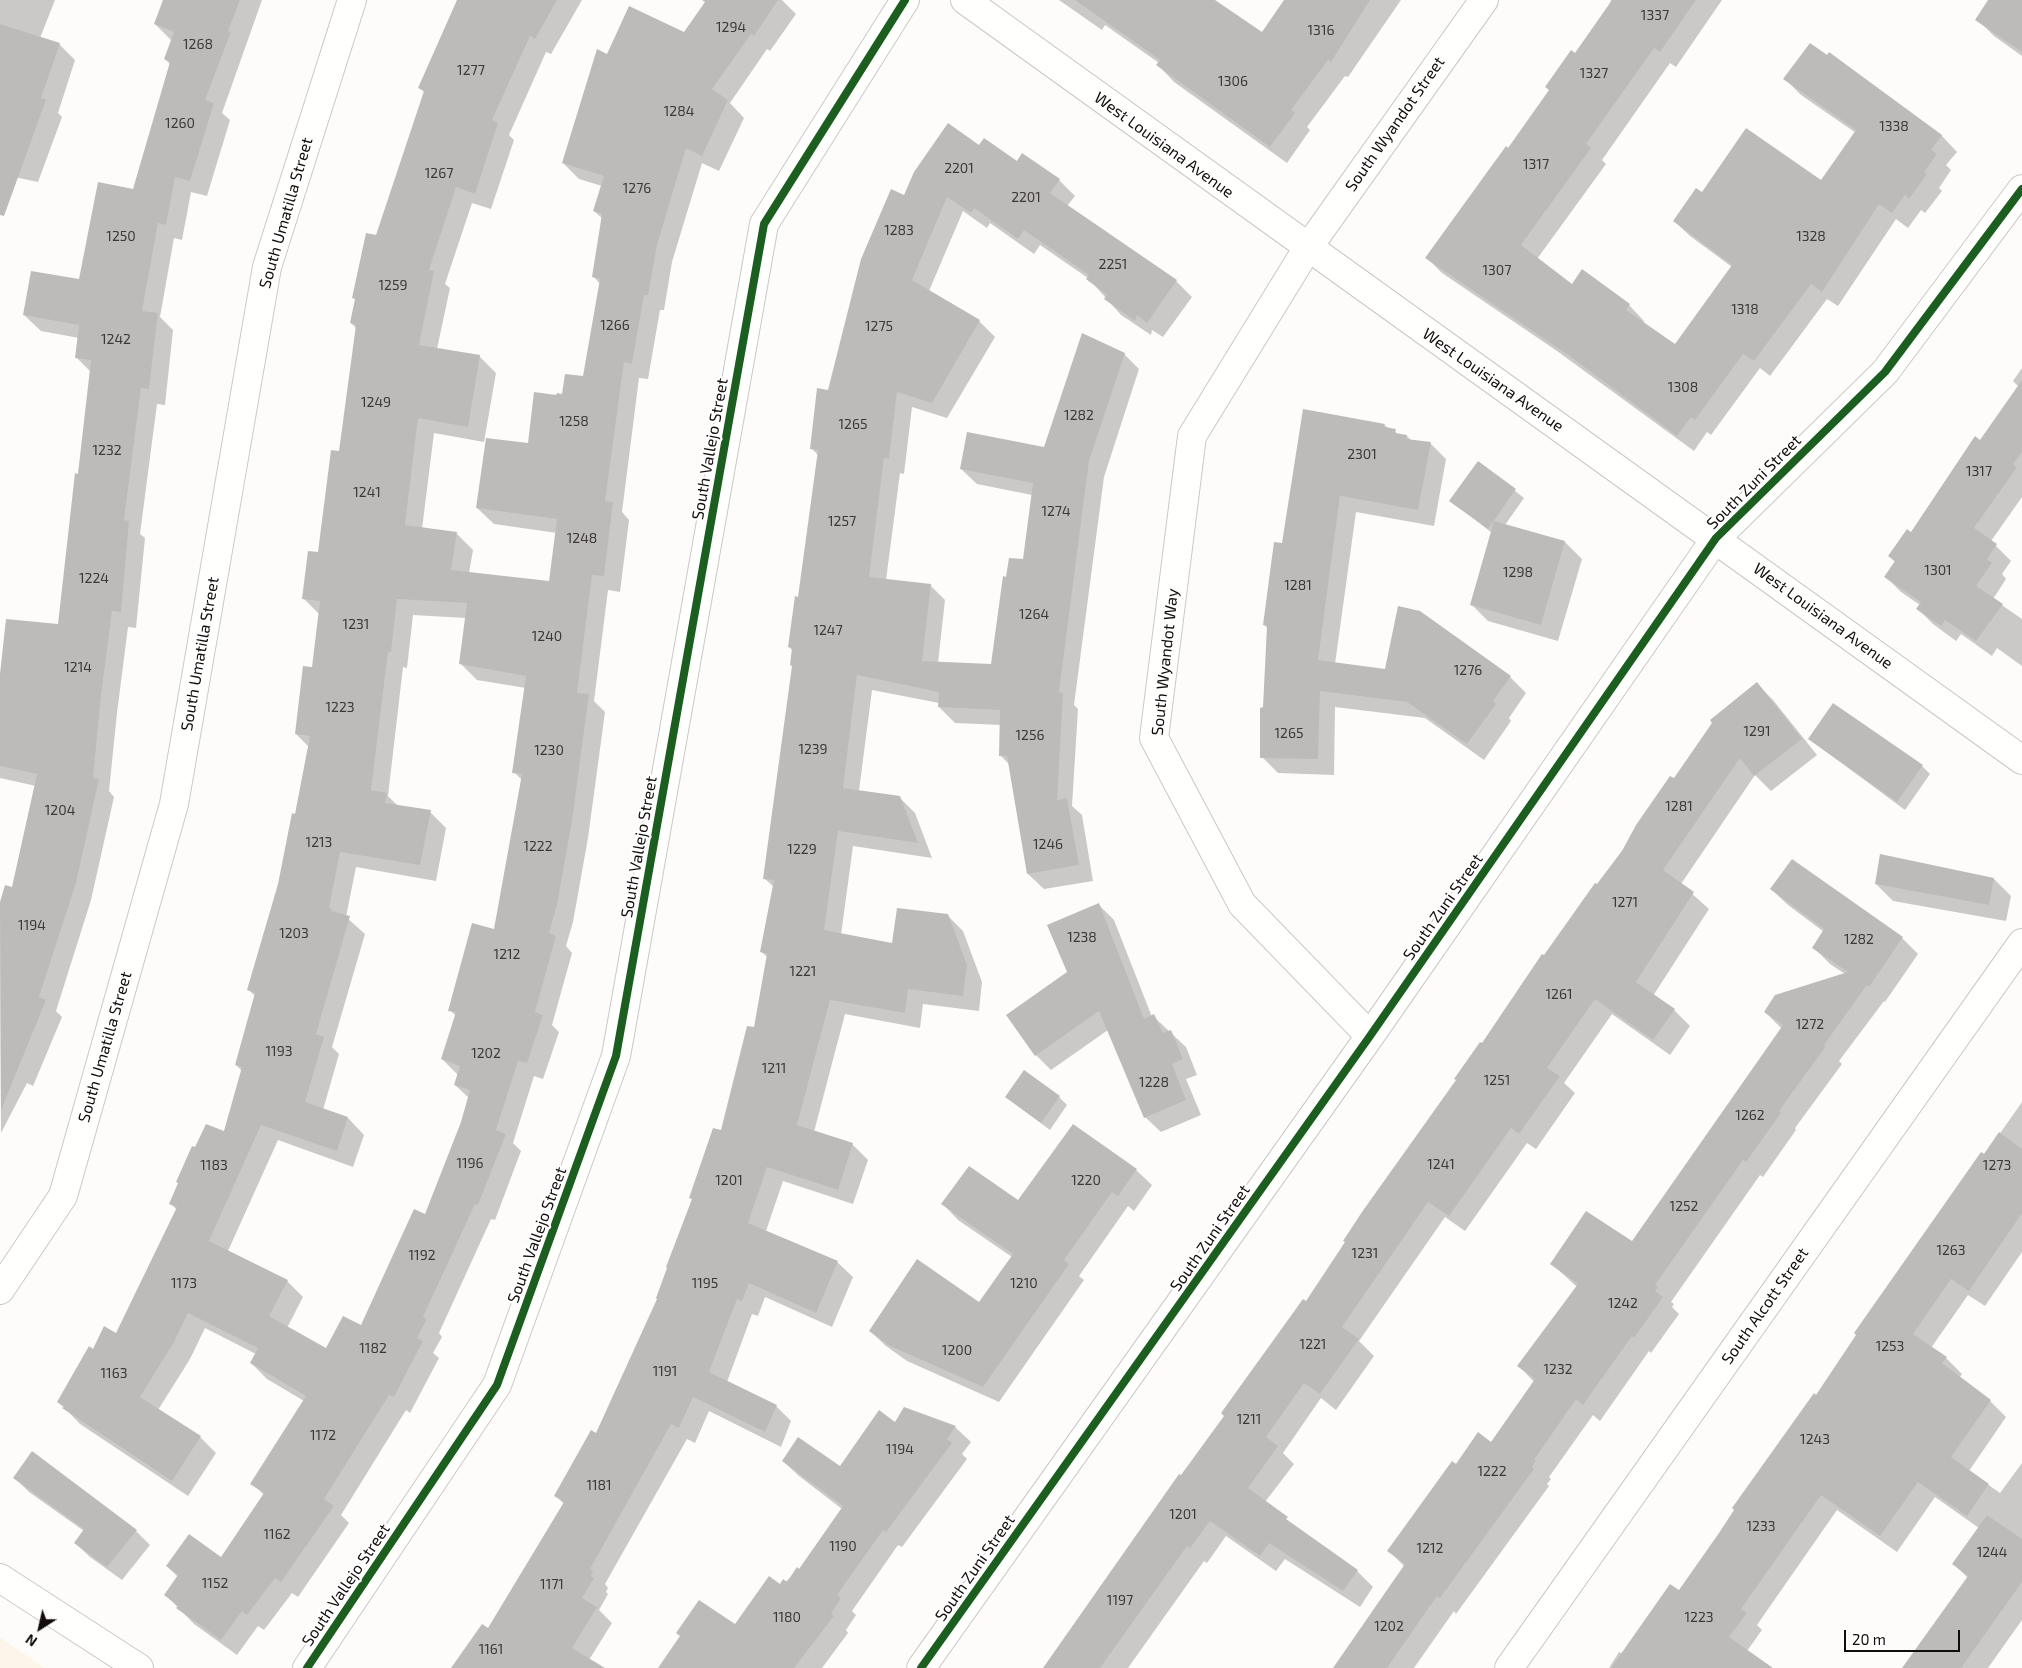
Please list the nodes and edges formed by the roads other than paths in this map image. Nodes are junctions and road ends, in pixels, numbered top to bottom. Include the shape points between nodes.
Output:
1 (352, 0) edge
2 (905, 0) edge
3 (965, 0) edge
4 (1484, 0) edge
5 (2022, 189) edge
6 (1307, 248) junction
7 (1716, 538) junction
8 (2022, 760) edge
9 (2022, 943) edge
10 (1370, 1036) junction
11 (0, 1290) edge
12 (0, 1578) edge
13 (139, 1668) edge
14 (306, 1668) edge
15 (921, 1668) edge
16 (1509, 1668) edge

1 - 11 street, South Umatilla Street via 267,268 174,804 63,1196
2 - 14 street, South Vallejo Street via 764,224 613,1065 497,1385
3 - 6 street, West Louisiana Avenue
4 - 6 street, South Wyandot Street
5 - 7 street, South Zuni Street via 1884,372
6 - 7 street, West Louisiana Avenue
6 - 10 street, South Wyandot Way via 1192,436 1154,738 1242,904
7 - 8 street, West Louisiana Avenue
7 - 10 street, South Zuni Street
9 - 16 street, South Alcott Street
10 - 15 street, South Zuni Street
12 - 13 street

